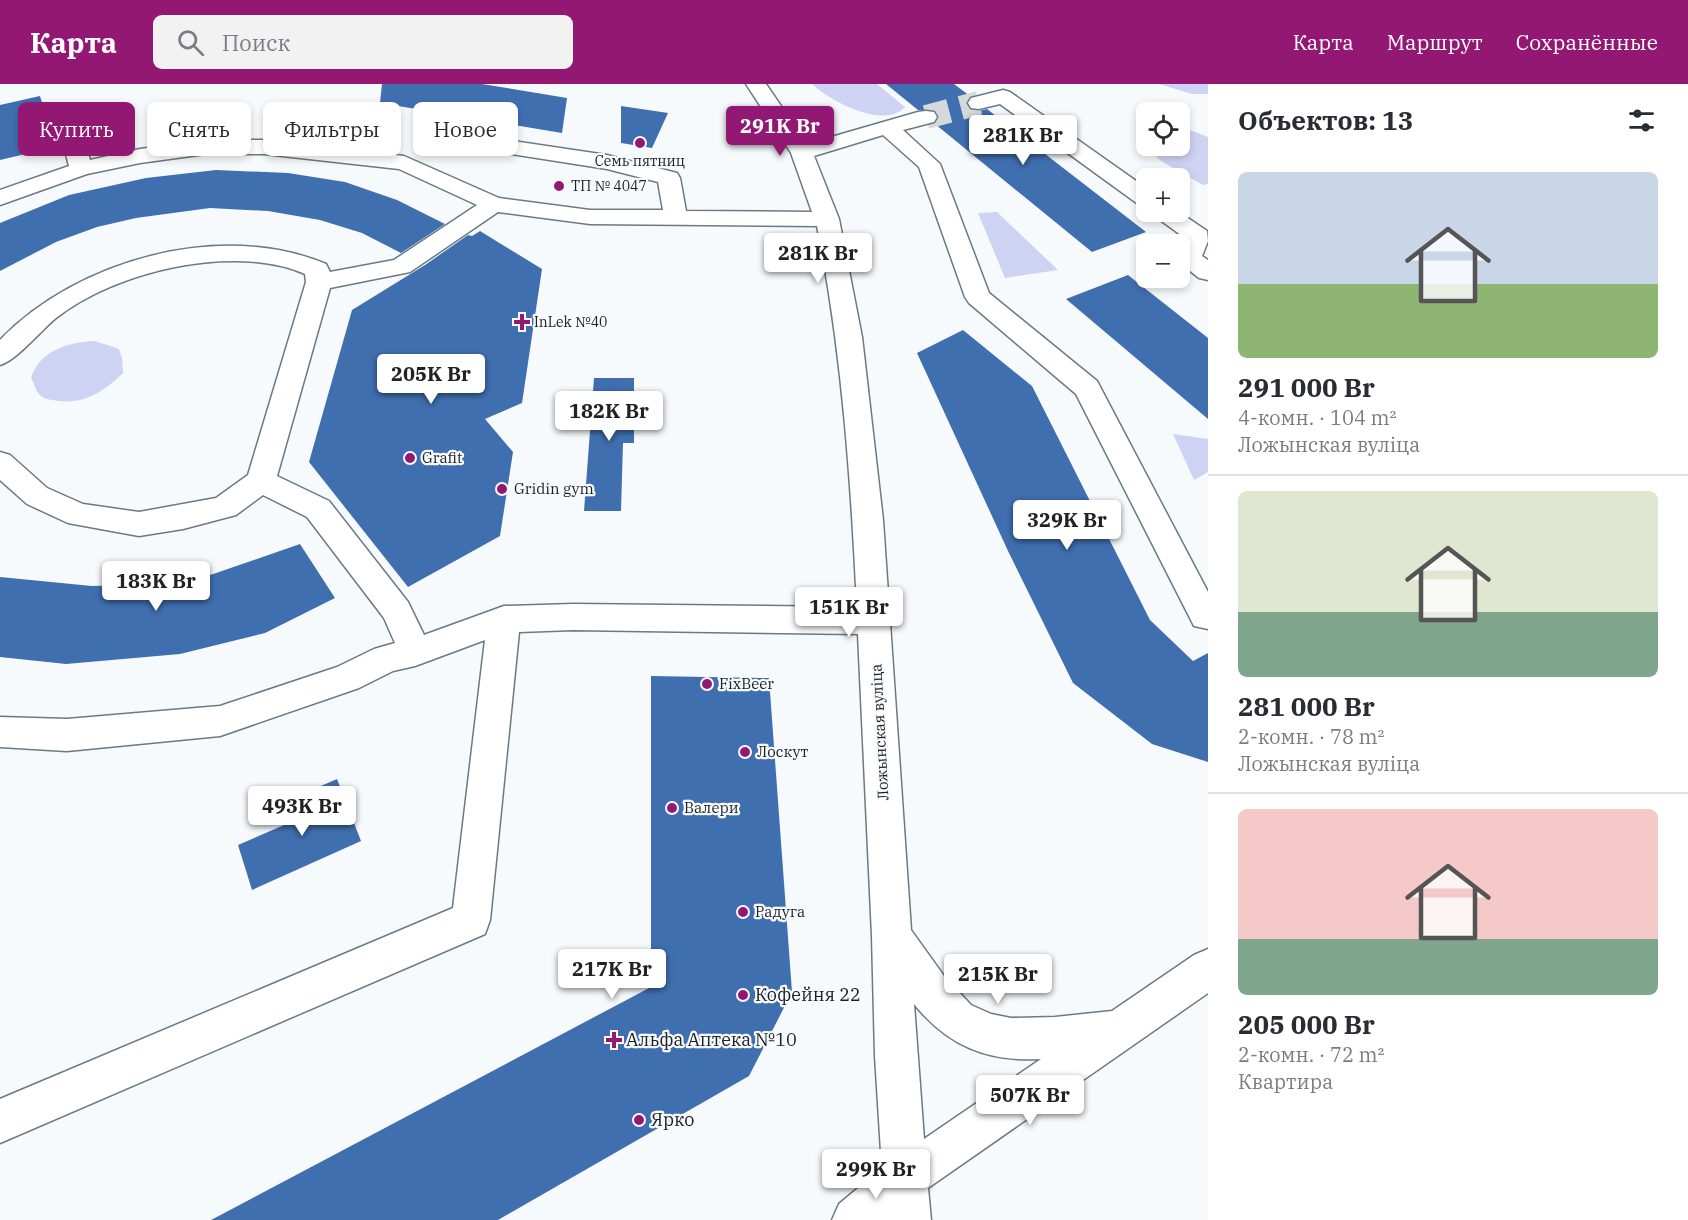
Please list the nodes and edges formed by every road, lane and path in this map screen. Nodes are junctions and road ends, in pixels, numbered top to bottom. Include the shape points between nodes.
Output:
1 (756, 84) edge
2 (990, 94) edge
3 (926, 117) tunnel mouth
4 (887, 128) junction
5 (518, 149) edge
6 (801, 153) junction
7 (78, 156) edge
8 (81, 169) junction
9 (1136, 192) edge
10 (0, 198) edge
11 (494, 204) junction
12 (676, 218) junction
13 (827, 219) junction
14 (1178, 222) edge
15 (1208, 272) edge
16 (320, 282) junction
17 (0, 356) edge
18 (0, 463) edge
19 (261, 481) junction
20 (1205, 617) dead end
21 (504, 619) junction
22 (874, 621) junction
23 (415, 652) junction
24 (0, 732) edge
25 (892, 936) junction
26 (1208, 969) edge
27 (1122, 1030) junction
28 (0, 1121) edge
29 (906, 1177) junction
30 (855, 1220) edge
31 (908, 1220) edge

1 - 6 street, Ложынская вуліца
2 - 9 street
3 - 4 street
4 - 6 street
4 - 20 street via 930,164 978,297 1088,388
5 - 12 street via 599,161 669,178
6 - 13 street, Ложынская вуліца
7 - 8 street
8 - 10 street
8 - 11 street via 206,147 288,148 404,163
11 - 12 street via 590,217
11 - 16 street via 401,266
12 - 13 street
13 - 22 street, Ложынская вуліца via 849,337
14 - 15 street via 1198,236 1189,258
16 - 17 street via 317,270 281,257 201,255 152,262 95,283 52,306
16 - 19 street
18 - 19 street via 37,496 79,515 139,524 225,507
19 - 23 street via 318,509 397,611
21 - 22 street
21 - 23 street
21 - 28 street via 471,920
22 - 25 street, Ложынская вуліца
23 - 24 street via 386,659 347,678 220,721 67,735
25 - 27 street via 921,979 958,1020 976,1030 1003,1037 1051,1038
25 - 29 street, Ложынская вуліца
26 - 27 street
27 - 29 street
29 - 30 street
29 - 31 street, Ложынская вуліца

